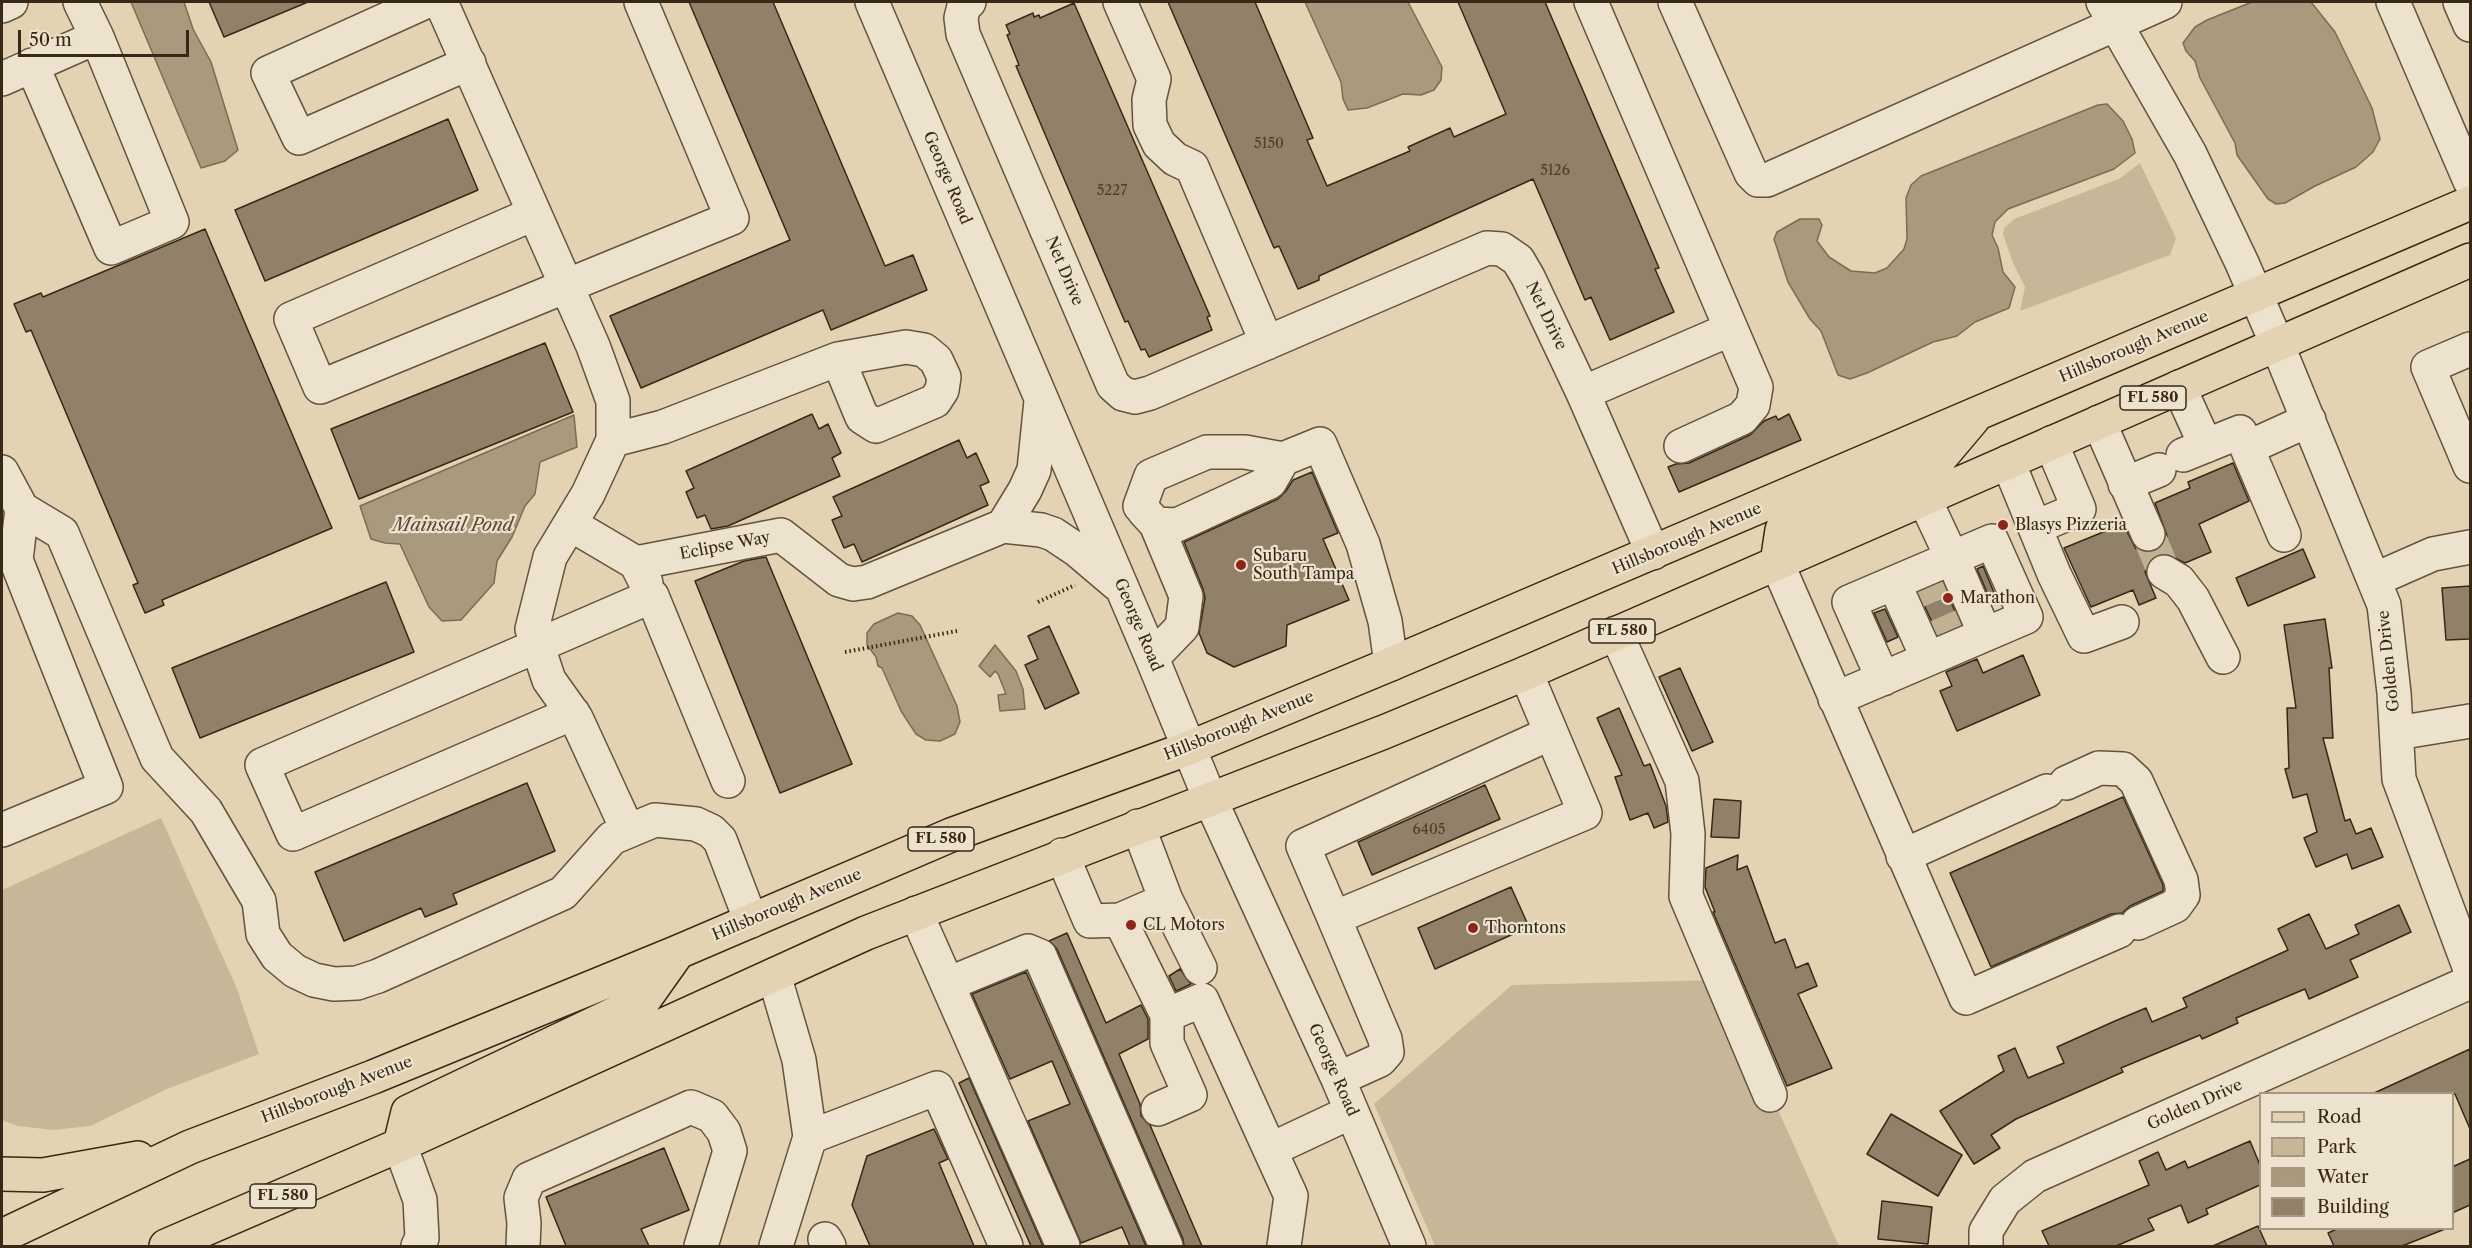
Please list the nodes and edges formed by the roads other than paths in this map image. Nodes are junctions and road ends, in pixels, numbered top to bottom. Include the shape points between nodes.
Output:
1 (11, 2) edge
2 (80, 2) edge
3 (425, 2) edge
4 (441, 2) edge
5 (641, 2) edge
6 (872, 2) edge
7 (969, 2) edge
8 (1120, 2) edge
9 (1591, 2) edge
10 (1675, 2) edge
11 (2165, 2) edge
12 (2393, 2) edge
13 (2460, 2) edge
14 (2, 6) edge
15 (2109, 13) edge
16 (2470, 25) edge
17 (97, 37) junction
18 (470, 63) junction
19 (32, 65) junction
20 (2, 79) edge
21 (2470, 181) edge
22 (2470, 203) edge
23 (533, 214) junction
24 (2470, 260) edge
25 (566, 286) junction
26 (2255, 294) junction
27 (1731, 329) junction
28 (1266, 343) junction
29 (2277, 344) junction
30 (2470, 349) edge
31 (838, 360) dead end
32 (2179, 387) junction
33 (1583, 393) junction
34 (1042, 398) junction
35 (1976, 416) junction
36 (2309, 420) junction
37 (2099, 422) junction
38 (613, 440) junction
39 (2051, 443) junction
40 (1681, 446) dead end
41 (2247, 448) junction
42 (2183, 457) junction
43 (1282, 459) junction
44 (2008, 462) junction
45 (2470, 466) edge
46 (2, 472) edge
47 (2125, 484) junction
48 (1924, 498) junction
49 (22, 509) junction
50 (1148, 515) junction
51 (1092, 517) junction
52 (570, 524) junction
53 (1003, 526) junction
54 (2036, 527) junction
55 (2148, 534) tunnel mouth
56 (2284, 535) dead end
57 (2470, 548) edge
58 (1653, 553) junction
59 (1963, 553) junction
60 (636, 563) junction
61 (1777, 563) junction
62 (2164, 572) tunnel mouth
63 (2374, 580) junction
64 (1882, 588) junction
65 (1123, 589) junction
66 (652, 596) junction
67 (2122, 622) dead end
68 (1997, 630) junction
69 (1616, 633) junction
70 (538, 646) junction
71 (2223, 657) dead end
72 (1152, 658) junction
73 (1391, 664) junction
74 (1905, 669) junction
75 (1526, 673) junction
76 (1835, 699) junction
77 (573, 713) junction
78 (2470, 721) edge
79 (1551, 733) junction
80 (2397, 734) junction
81 (1189, 747) junction
82 (728, 782) dead end
83 (1210, 798) junction
84 (1138, 826) junction
85 (2, 830) edge
86 (628, 831) junction
87 (1062, 855) junction
88 (1903, 856) junction
89 (1166, 900) junction
90 (916, 913) junction
91 (1334, 918) junction
92 (1120, 920) junction
93 (751, 921) junction
94 (678, 952) junction
95 (1200, 968) dead end
96 (2470, 969) edge
97 (774, 975) junction
98 (2470, 982) edge
99 (948, 984) junction
100 (1167, 1015) junction
101 (1338, 1079) junction
102 (1770, 1095) dead end
103 (1158, 1109) dead end
104 (1351, 1112) junction
105 (810, 1137) junction
106 (400, 1145) junction
107 (190, 1147) junction
108 (1270, 1150) junction
109 (2, 1174) edge
110 (2, 1236) edge
111 (166, 1246) edge
112 (418, 1246) edge
113 (523, 1246) edge
114 (700, 1246) edge
115 (776, 1246) edge
116 (1006, 1246) edge
117 (1063, 1246) edge
118 (1166, 1246) edge
119 (1284, 1246) edge
120 (1409, 1246) edge
121 (1986, 1246) edge

1 - 14 street
2 - 17 street
3 - 18 street via 268,73 298,138
4 - 18 street
5 - 25 street via 732,218
6 - 34 street, George Road
7 - 28 street, Net Drive via 964,6 963,34 1113,385 1123,394 1135,397 1150,393
8 - 28 street via 1154,78 1149,100 1150,125 1159,144 1175,159 1192,167
9 - 27 street
10 - 15 street via 1751,173 1758,180 1778,175
11 - 15 street
12 - 21 street
13 - 16 street
15 - 26 street, Golden Drive via 2190,154
17 - 19 street
17 - 19 street via 172,222 111,248
18 - 23 street
19 - 20 street
22 - 26 main road, Hillsborough Avenue / FL 580
23 - 25 street
23 - 25 street via 291,319 320,387
24 - 29 main road, FL 580
25 - 38 street via 613,401
26 - 29 street, Golden Drive
26 - 35 main road, Hillsborough Avenue / FL 580
27 - 33 street
27 - 40 street via 1756,387 1753,405 1742,418
28 - 33 street, Net Drive via 1486,248 1502,249 1518,260
29 - 32 main road, FL 580
29 - 36 street, Golden Drive
30 - 45 street via 2428,367
31 - 38 street via 663,427
32 - 37 main road, FL 580
32 - 42 street
33 - 58 street, Net Drive
34 - 51 street, George Road
34 - 53 street via 1034,470
35 - 58 main road, Hillsborough Avenue / FL 580
35 - 61 main road via 1935,464 1782,530
36 - 41 street
36 - 63 street, Golden Drive
37 - 39 main road, FL 580
37 - 47 street
38 - 52 street
39 - 44 main road, FL 580
39 - 54 street via 2079,509
41 - 42 street via 2240,432
41 - 56 street
42 - 47 street
43 - 50 street via 1270,482 1177,525
43 - 50 street via 1245,452 1207,452 1151,476
43 - 73 street via 1320,444 1364,544 1385,621
44 - 48 main road, FL 580
44 - 54 street
46 - 49 street
47 - 55 street
48 - 59 street
48 - 61 main road, FL 580
49 - 85 street via 16,560 106,787
49 - 86 street via 62,534 157,758 206,811 259,902 263,934 277,956 295,970 334,984 357,983 378,975 563,893 612,838
50 - 51 street
50 - 72 street via 1186,596 1182,627
51 - 65 street, George Road
52 - 60 street
52 - 70 street via 550,557 532,628
53 - 60 street, Eclipse Way via 867,582 853,584 839,580 781,535
53 - 65 street via 1053,534
54 - 67 street via 2084,636
57 - 63 street via 2433,554
58 - 73 main road, Hillsborough Avenue / FL 580
59 - 64 street
59 - 68 street
59 - 68 street via 1992,541 2026,617
60 - 66 street
61 - 69 main road, FL 580
61 - 76 street
62 - 71 street via 2179,581 2193,599
63 - 80 street, Golden Drive via 2384,605
64 - 74 street
64 - 74 street via 1849,602
65 - 72 street, George Road
66 - 70 street
66 - 82 street
68 - 74 street
69 - 75 main road, FL 580
69 - 102 street via 1682,781 1688,834 1686,896
70 - 77 street via 549,680
70 - 77 street via 262,765 293,834
72 - 81 street, George Road
73 - 81 main road, Hillsborough Avenue / FL 580
74 - 76 street
75 - 79 street
75 - 83 main road, FL 580
76 - 88 street
77 - 86 street
78 - 80 street
79 - 91 street via 1303,846
79 - 91 street via 1586,813
80 - 96 street, Golden Drive via 2399,779
81 - 83 street, George Road
81 - 93 main road, Hillsborough Avenue / FL 580 via 951,835
83 - 84 main road, FL 580
83 - 101 street, George Road
84 - 87 main road, FL 580
84 - 89 street
86 - 93 street via 655,820 696,824 711,831 720,840
87 - 90 main road, FL 580
87 - 92 street via 1090,921
88 - 88 street via 2099,768 2123,769 2136,781 2181,880 2183,895 2175,906 1966,998
89 - 92 street
89 - 95 street
90 - 97 main road, FL 580
90 - 99 street
91 - 101 street via 1387,1052 1380,1060
92 - 100 street
93 - 94 main road, Hillsborough Avenue / FL 580
94 - 106 main road via 644,1000 408,1112
94 - 107 main road, Hillsborough Avenue / FL 580 via 374,1077
97 - 105 street via 799,1060
97 - 106 main road, FL 580
98 - 121 street, Golden Drive via 2035,1176 2005,1200 1986,1231
99 - 117 street
99 - 118 street via 1028,951 1040,956
100 - 103 street via 1167,1043 1190,1095
100 - 108 street via 1202,1000
101 - 104 street, George Road
104 - 108 street
104 - 120 street, George Road
105 - 115 street
105 - 116 street via 938,1088
106 - 111 main road, FL 580
106 - 112 street via 420,1200 422,1238
107 - 109 main road via 59,1173
107 - 110 main road, Hillsborough Avenue / FL 580
108 - 119 street via 1291,1196
113 - 114 street via 521,1198 529,1179 691,1107 712,1116 724,1132 730,1151

